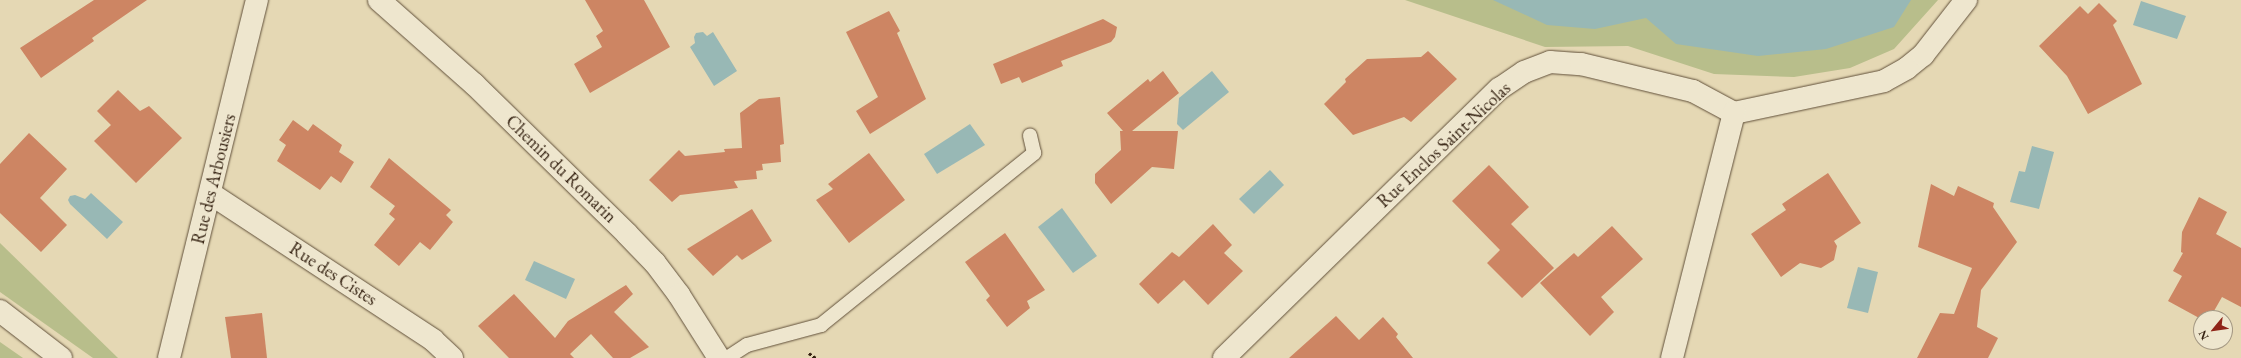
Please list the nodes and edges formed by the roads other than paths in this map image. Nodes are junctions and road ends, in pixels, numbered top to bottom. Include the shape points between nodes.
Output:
1 (257, 0) edge
2 (379, 0) edge
3 (1966, 0) edge
4 (1734, 113) junction
5 (1030, 135) dead end
6 (211, 194) junction
7 (0, 311) edge
8 (61, 358) edge
9 (169, 358) edge
10 (452, 358) edge
11 (719, 358) edge
12 (727, 358) edge
13 (1224, 358) edge
14 (1672, 358) edge

1 - 6 street, Rue des Arbousiers
2 - 11 street, Chemin du Romarin via 474,84 627,234 679,295
3 - 4 street via 1923,55 1884,81
4 - 13 street, Rue Enclos Saint-Nicolas via 1693,91 1582,64 1550,62 1524,72 1499,89
4 - 14 street
5 - 12 lane via 1034,153 821,325 747,345
6 - 9 street, Rue des Arbousiers
6 - 10 street, Rue des Cistes via 433,340
7 - 8 street

